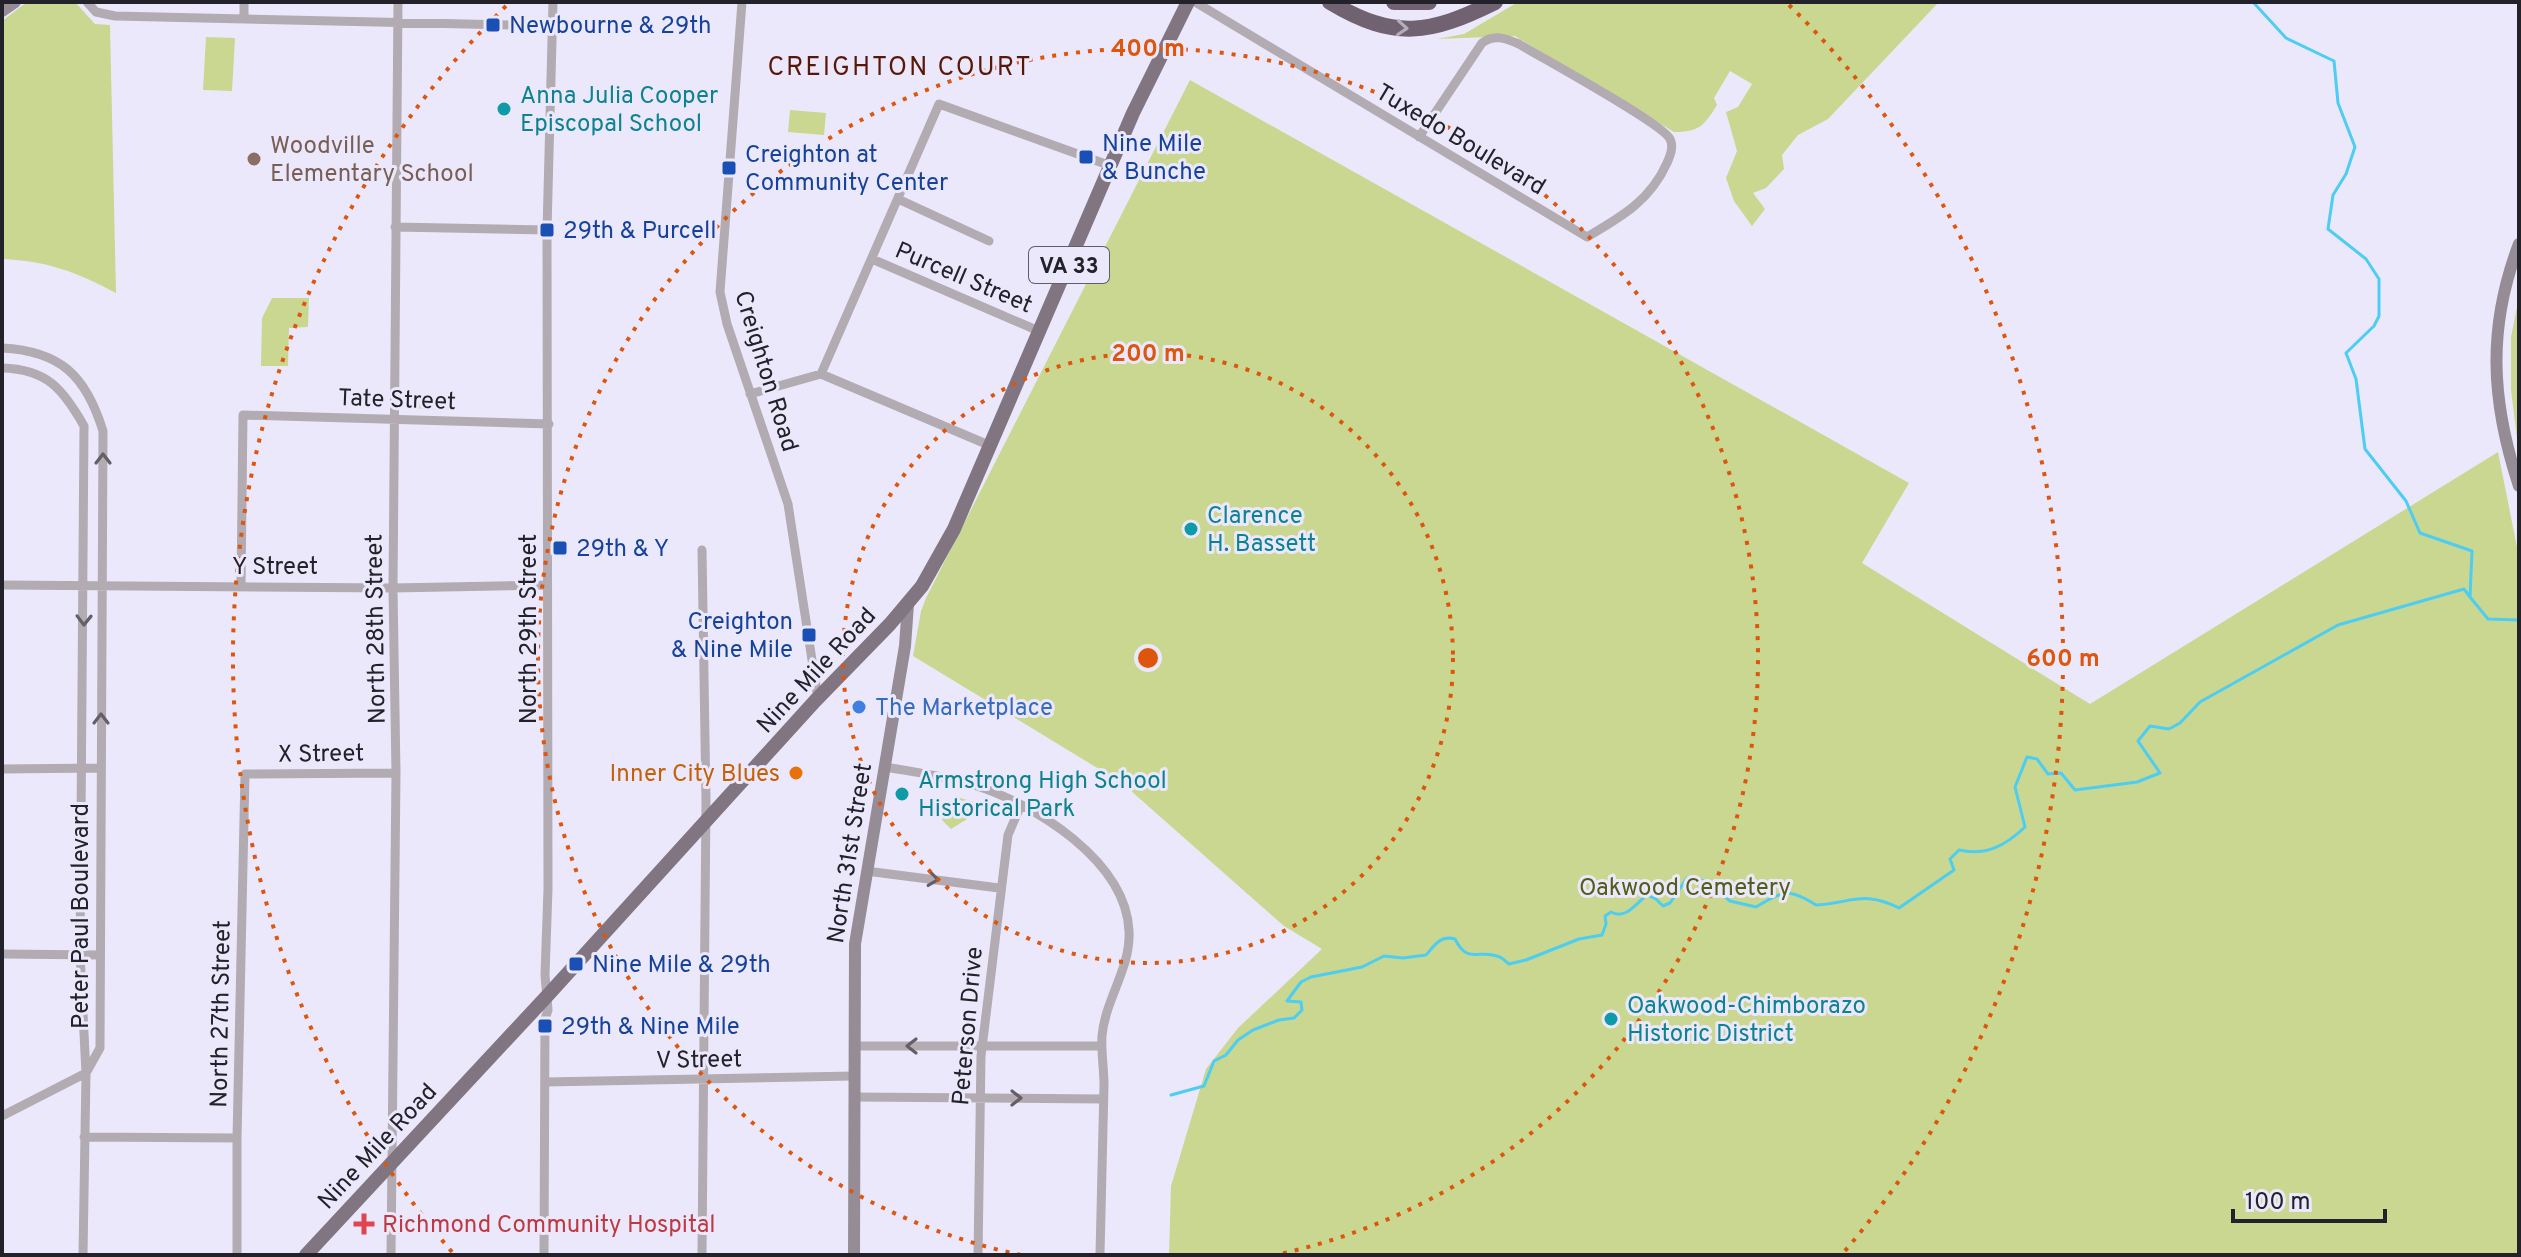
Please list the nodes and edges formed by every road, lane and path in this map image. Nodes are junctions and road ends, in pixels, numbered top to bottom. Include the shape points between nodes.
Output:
1 (15, 2) edge
2 (87, 2) edge
3 (244, 2) edge
4 (398, 2) edge
5 (553, 2) edge
6 (742, 2) edge
7 (1188, 2) edge
8 (1195, 2) edge
9 (1330, 2) edge
10 (1394, 2) edge
11 (1429, 2) edge
12 (1495, 2) edge
13 (2, 11) edge
14 (244, 19) junction
15 (397, 24) junction
16 (551, 26) junction
17 (1419, 137) junction
18 (1111, 166) junction
19 (898, 199) junction
20 (395, 227) junction
21 (547, 230) junction
22 (989, 241) dead end
23 (2519, 244) edge
24 (872, 259) junction
25 (1041, 332) junction
26 (2, 348) edge
27 (2, 368) edge
28 (821, 374) junction
29 (750, 394) junction
30 (395, 419) junction
31 (549, 424) junction
32 (991, 446) junction
33 (2519, 486) edge
34 (702, 550) dead end
35 (2, 585) edge
36 (547, 585) junction
37 (84, 586) junction
38 (102, 586) junction
39 (241, 586) junction
40 (393, 588) junction
41 (908, 604) junction
42 (818, 699) junction
43 (885, 767) junction
44 (82, 768) junction
45 (101, 768) junction
46 (2, 769) edge
47 (396, 773) junction
48 (245, 774) joint
49 (1021, 805) junction
50 (706, 821) junction
51 (866, 871) junction
52 (999, 888) junction
53 (2, 954) edge
54 (80, 954) junction
55 (100, 955) junction
56 (548, 995) junction
57 (855, 1046) junction
58 (981, 1046) junction
59 (1102, 1046) junction
60 (86, 1073) junction
61 (854, 1076) junction
62 (703, 1079) junction
63 (546, 1082) junction
64 (854, 1097) junction
65 (979, 1098) junction
66 (1102, 1099) junction
67 (2, 1116) edge
68 (84, 1137) junction
69 (237, 1138) junction
70 (391, 1164) junction
71 (83, 1255) edge
72 (237, 1255) edge
73 (306, 1255) edge
74 (391, 1255) edge
75 (544, 1255) edge
76 (702, 1255) edge
77 (854, 1255) edge
78 (978, 1255) edge
79 (1100, 1255) edge

1 - 13 street
2 - 14 street via 104,15
3 - 14 street
4 - 15 street, North 28th Street
5 - 16 street, North 29th Street
6 - 29 street, Creighton Road via 720,292
7 - 18 main road, Nine Mile Road / VA 33
8 - 17 street, Tuxedo Boulevard
9 -> 12 highway via 1366,21 1410,29 1448,24
10 - 11 highway
14 - 15 street
15 - 16 street
15 - 20 street, North 28th Street
16 - 21 street, North 29th Street
17 - 17 street, Tuxedo Boulevard via 1484,41 1502,37 1641,116 1672,145 1649,194 1628,214 1587,237
18 - 19 street via 939,104
18 - 25 main road, Nine Mile Road / VA 33
19 - 22 street
19 - 24 street
20 - 21 street
20 - 30 street, North 28th Street
21 - 31 street, North 29th Street
23 - 33 street via 2497,329 2497,395
24 - 25 street, Purcell Street
24 - 28 street
25 - 32 main road, Nine Mile Road / VA 33
38 -> 26 street, Peter Paul Boulevard via 103,431 94,403 87,389 57,361
27 - 37 street, Peter Paul Boulevard via 37,373 53,383 84,426
28 - 29 street
28 - 32 street
29 - 42 street, Creighton Road via 788,504
30 - 31 street, Tate Street
30 - 39 street, Tate Street via 243,415
30 - 40 street, North 28th Street
31 - 36 street, North 29th Street
32 - 41 main road, Nine Mile Road / VA 33 via 946,545
34 - 50 street
35 - 37 street, Y Street
36 - 40 street, Y Street
36 - 56 street, North 29th Street
37 - 38 street, Y Street
37 -> 44 street, Peter Paul Boulevard
38 - 39 street, Y Street
45 -> 38 street, Peter Paul Boulevard
39 - 40 street, Y Street
40 - 47 street, North 28th Street
41 - 42 main road, Nine Mile Road / VA 33
41 - 43 street, North 31st Street
42 - 50 main road, Nine Mile Road / VA 33
43 - 49 street via 964,782
43 - 51 street, North 31st Street
44 - 45 street
44 - 46 street
44 - 54 street, Peter Paul Boulevard
45 - 55 street, Peter Paul Boulevard
47 - 48 street, X Street
47 - 70 street, North 28th Street
48 - 69 street, North 27th Street
49 - 52 street, Peterson Drive via 1009,829
49 - 59 street via 1075,842 1106,871 1122,896 1129,941
50 - 56 main road, Nine Mile Road / VA 33
50 - 62 street
51 -> 52 street
51 - 57 street, North 31st Street via 855,944
52 - 58 street, Peterson Drive
53 - 54 street
54 - 55 street
54 - 60 street, Peter Paul Boulevard
55 - 60 street, Peter Paul Boulevard via 100,1048
56 - 63 street, North 29th Street
56 - 70 main road, Nine Mile Road / VA 33
58 -> 57 street
57 - 61 street, North 31st Street
58 - 59 street
58 - 65 street, Peterson Drive
59 - 66 street
60 - 67 street
60 - 68 street
61 - 62 street, V Street
61 - 64 street, North 31st Street
62 - 63 street, V Street
62 - 76 street
63 - 75 street, North 29th Street
64 - 65 street
64 - 77 street, North 31st Street
65 -> 66 street
65 - 78 street, Peterson Drive
66 - 79 street
68 - 69 street
68 - 71 street
69 - 72 street, North 27th Street
70 - 73 main road, Nine Mile Road / VA 33
70 - 74 street, North 28th Street

